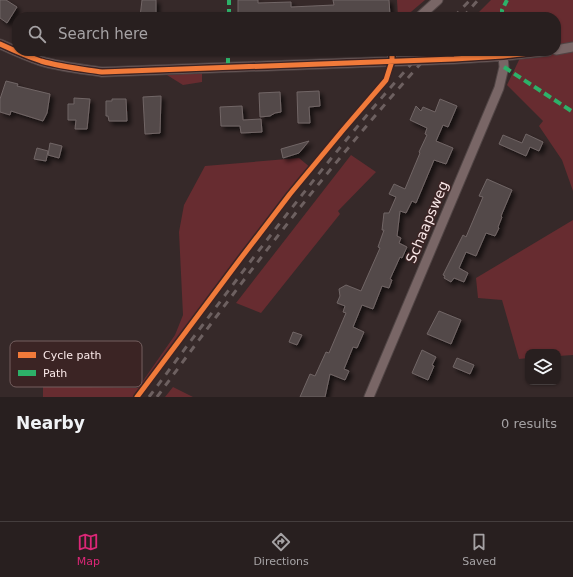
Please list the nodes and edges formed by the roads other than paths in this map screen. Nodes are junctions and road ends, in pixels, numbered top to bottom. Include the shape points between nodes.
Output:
1 (438, 0) edge
2 (425, 12) edge
3 (0, 44) edge
4 (573, 47) edge
5 (12, 49) edge
6 (561, 49) edge
7 (28, 56) edge
8 (392, 56) edge
9 (503, 56) joint
10 (392, 61) junction
11 (369, 397) edge

1 - 2 street
3 - 5 street
4 - 6 street
7 - 10 street via 65,67 102,72
8 - 10 street
9 - 10 street
9 - 11 street, Schaapsweg via 504,67 499,88

